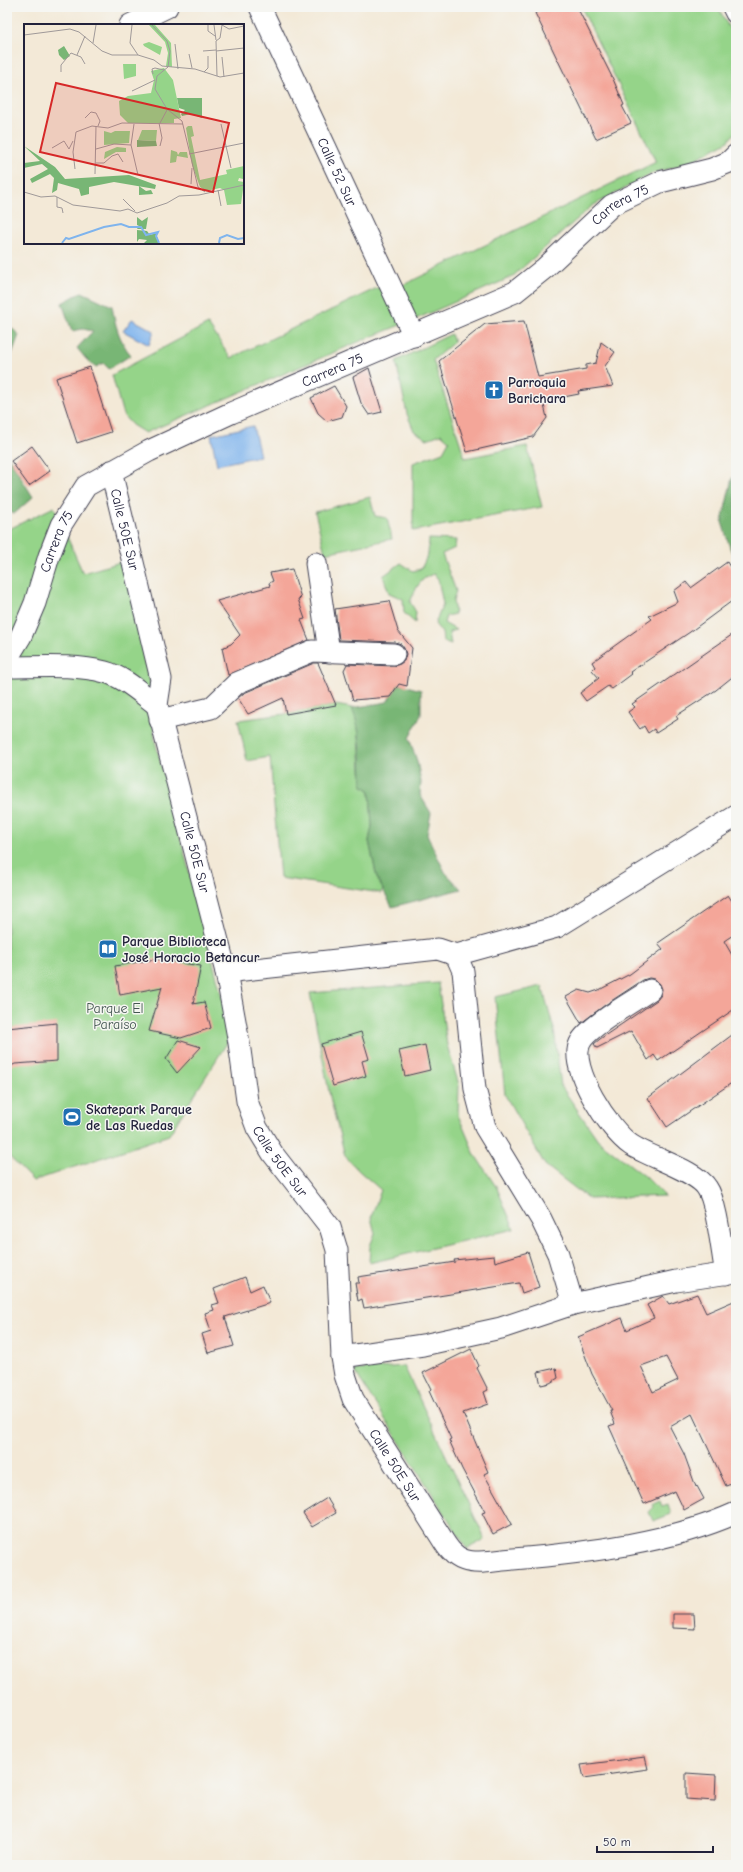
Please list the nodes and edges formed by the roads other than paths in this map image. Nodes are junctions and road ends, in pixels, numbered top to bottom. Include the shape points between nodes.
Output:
1 (167, 7) edge
2 (260, 7) edge
3 (733, 7) edge
4 (736, 13) edge
5 (132, 24) edge
6 (736, 155) edge
7 (414, 336) junction
8 (111, 471) junction
9 (316, 563) dead end
10 (329, 652) junction
11 (394, 654) dead end
12 (7, 659) edge
13 (7, 667) edge
14 (159, 713) junction
15 (736, 816) edge
16 (456, 955) junction
17 (226, 972) junction
18 (650, 990) dead end
19 (731, 1273) edge
20 (574, 1304) junction
21 (342, 1358) junction
22 (736, 1513) edge

1 - 5 street
2 - 7 street, Calle 52 Sur
3 - 4 street
6 - 7 street, Carrera 75 via 729,162 712,169 660,182 612,205 514,292
7 - 8 street, Carrera 75 via 231,413
8 - 12 street, Carrera 75 via 86,486 61,525 35,603 21,636
8 - 14 street, Calle 50E Sur via 161,679
9 - 10 street
10 - 11 street
10 - 14 street via 312,651 237,683 211,708
13 - 14 street via 75,668 106,672 131,685
14 - 17 street, Calle 50E Sur
15 - 16 street via 557,927
16 - 17 street via 438,949
16 - 20 street via 463,971 475,1089 485,1127 541,1219 558,1254
17 - 21 street, Calle 50E Sur via 247,1101 257,1128 272,1154 330,1227 338,1250
18 - 19 street via 591,1030 579,1043 578,1060 585,1085 611,1126 630,1144 694,1177 707,1187
19 - 20 street via 676,1281
20 - 21 street via 501,1328
21 - 22 street, Calle 50E Sur via 353,1399 444,1543 452,1553 465,1561 485,1562 593,1551 666,1536

